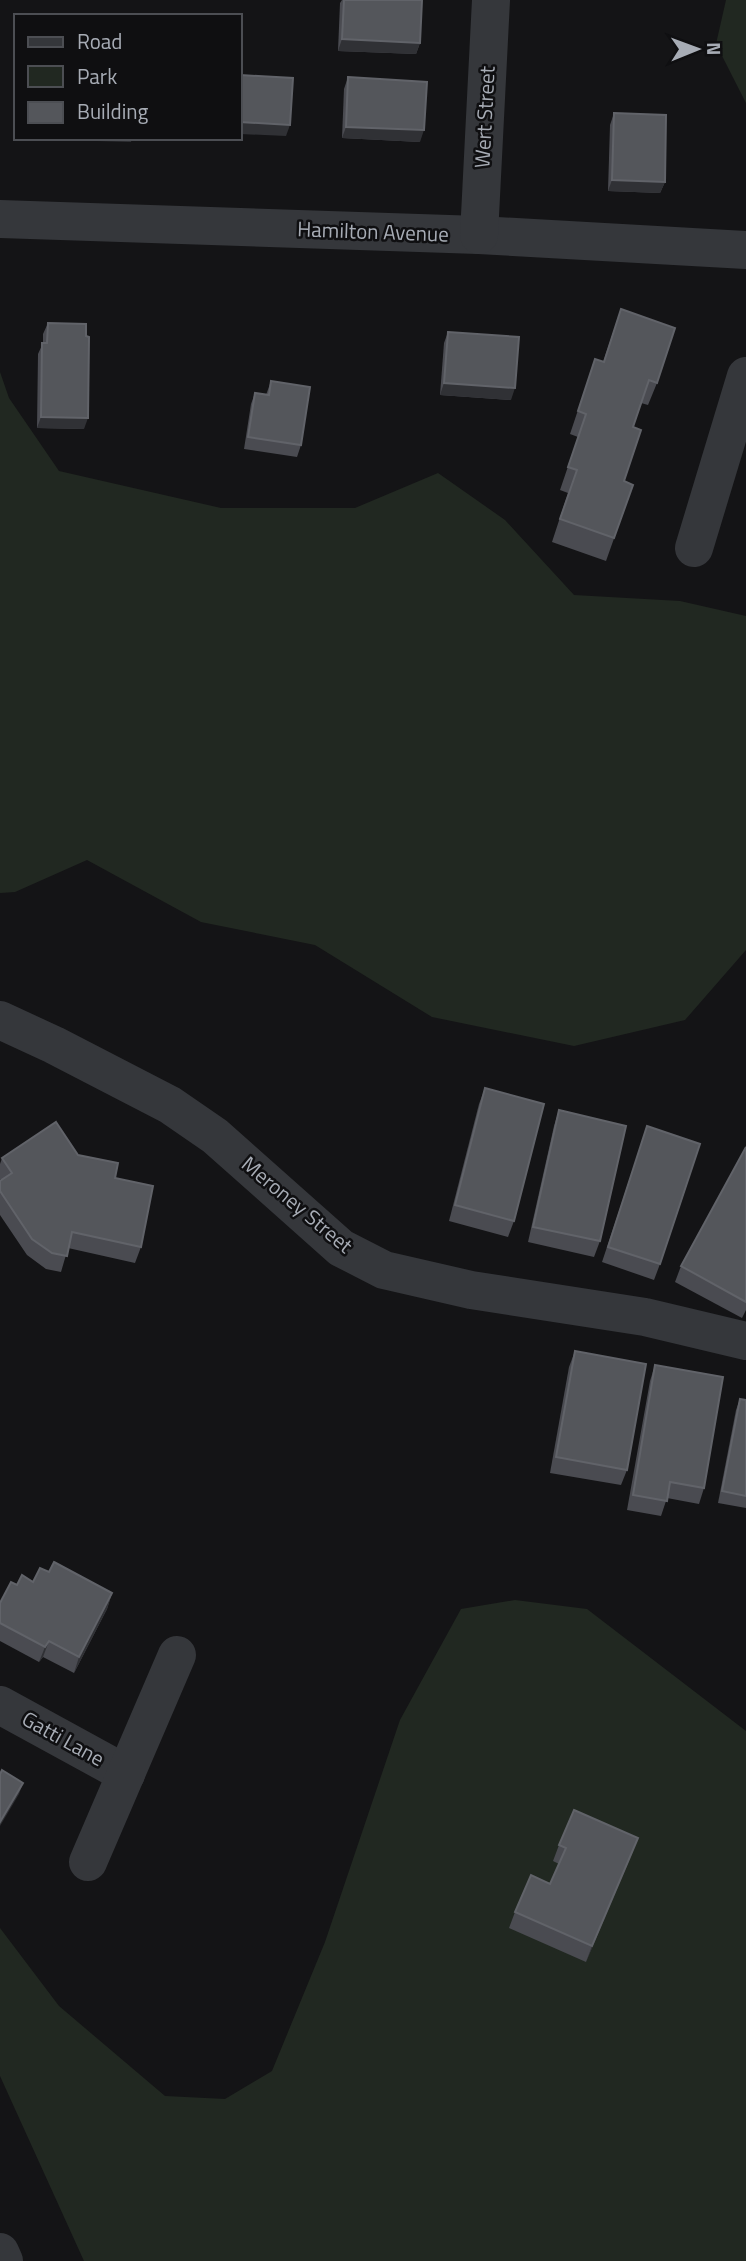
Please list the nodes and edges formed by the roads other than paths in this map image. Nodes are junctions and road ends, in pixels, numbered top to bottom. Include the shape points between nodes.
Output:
1 (491, 0) edge
2 (0, 219) edge
3 (479, 235) junction
4 (746, 250) edge
5 (746, 376) edge
6 (694, 548) dead end
7 (0, 1020) edge
8 (746, 1341) edge
9 (177, 1656) dead end
10 (0, 1705) edge
11 (126, 1774) junction
12 (88, 1862) dead end
13 (0, 2253) edge
14 (4, 2261) edge

1 - 3 street, Wert Street
2 - 3 street, Hamilton Avenue
3 - 4 street, Hamilton Avenue
5 - 6 street
7 - 8 street, Meroney Street via 170,1105 215,1136 341,1248 384,1270 471,1290 645,1317
9 - 11 street, Gatti Lane
10 - 11 street, Gatti Lane
11 - 12 street, Gatti Lane
13 - 14 street

